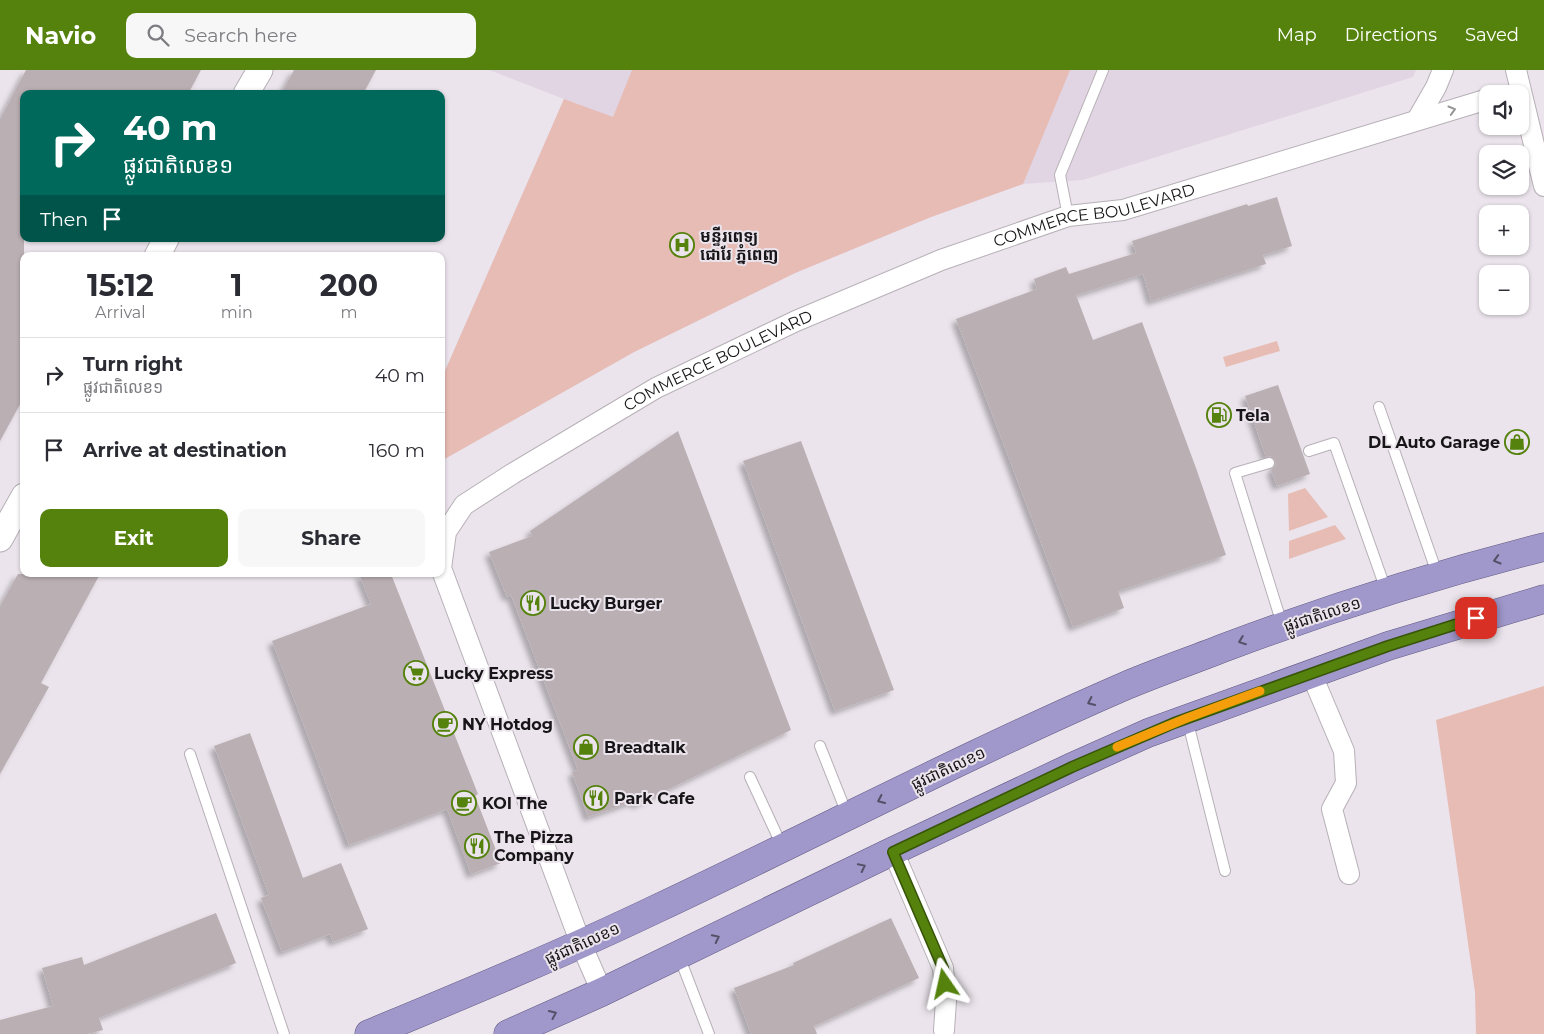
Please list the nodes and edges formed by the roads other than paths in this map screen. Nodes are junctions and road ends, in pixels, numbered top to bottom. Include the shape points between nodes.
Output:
1 (260, 70) edge
2 (1103, 70) edge
3 (1443, 70) edge
4 (1516, 70) edge
5 (1515, 85) edge
6 (248, 90) edge
7 (1479, 102) edge
8 (1417, 120) junction
9 (1528, 135) edge
10 (1544, 186) edge
11 (1068, 216) junction
12 (1379, 407) dead end
13 (1309, 451) dead end
14 (1269, 463) dead end
15 (20, 503) edge
16 (0, 539) edge
17 (445, 539) edge
18 (1544, 547) edge
19 (444, 577) edge
20 (1439, 577) junction
21 (1387, 592) junction
22 (1544, 599) edge
23 (1283, 626) junction
24 (1311, 673) junction
25 (1187, 718) junction
26 (820, 746) dead end
27 (190, 754) dead end
28 (750, 776) dead end
29 (848, 815) junction
30 (782, 847) junction
31 (893, 852) junction
32 (1226, 871) dead end
33 (1349, 874) dead end
34 (581, 944) junction
35 (679, 956) junction
36 (602, 992) junction
37 (944, 1030) dead end
38 (381, 1032) edge
39 (284, 1034) edge
40 (508, 1034) edge
41 (709, 1034) edge

1 - 6 street
2 - 11 lane via 1060,175
3 - 8 street
4 - 5 street
8 -> 7 street, COMMERCE BOULEVARD
8 - 11 street, COMMERCE BOULEVARD via 1123,210
9 - 10 street
11 - 17 street, COMMERCE BOULEVARD via 941,260 796,321 656,388 464,505 446,532
12 - 20 lane
13 - 21 lane via 1334,444
14 - 23 lane via 1235,473
15 - 16 street
18 -> 20 highway, ផ្លូវជាតិលេខ១
19 - 34 street, COMMERCE BOULEVARD
20 - 21 highway, ផ្លូវជាតិលេខ១
21 - 23 highway, ផ្លូវជាតិលេខ១
22 - 24 highway via 1442,628
23 -> 29 highway, ផ្លូវជាតិលេខ១ via 1127,685
24 - 25 highway
24 - 33 street via 1344,751 1346,783 1332,809
25 - 31 highway via 1072,767
25 - 32 lane
26 - 29 lane
27 - 39 lane
28 - 30 lane
29 - 30 highway, ផ្លូវជាតិលេខ១
30 - 34 highway, ផ្លូវជាតិលេខ១
35 -> 31 highway
31 - 37 street via 943,968
34 - 36 street, COMMERCE BOULEVARD
34 - 38 highway, ផ្លូវជាតិលេខ១
35 - 36 highway
35 - 41 lane
40 -> 36 highway

